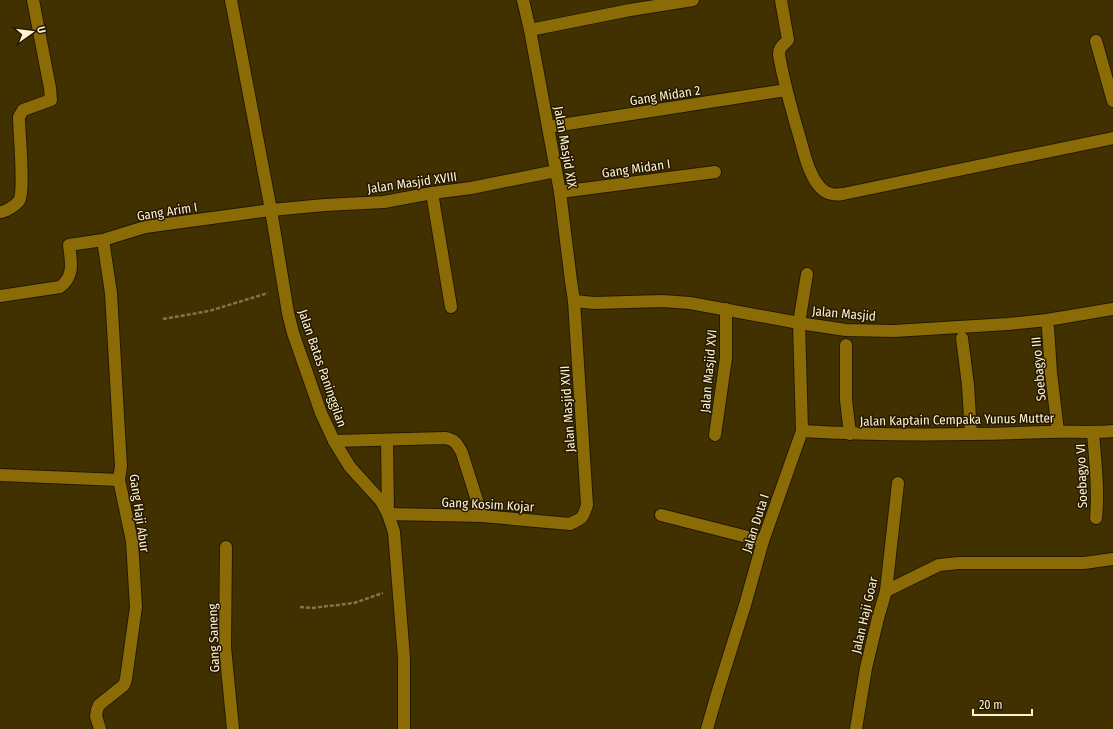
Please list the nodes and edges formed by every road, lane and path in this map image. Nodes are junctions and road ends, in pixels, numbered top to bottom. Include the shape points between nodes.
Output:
1 (33, 0) edge
2 (231, 0) edge
3 (523, 0) edge
4 (693, 0) edge
5 (781, 0) edge
6 (530, 30) junction
7 (1096, 41) dead end
8 (786, 90) junction
9 (1113, 101) edge
10 (548, 126) junction
11 (1113, 138) edge
12 (556, 171) junction
13 (715, 172) dead end
14 (560, 192) junction
15 (432, 193) junction
16 (271, 210) junction
17 (0, 212) edge
18 (103, 240) junction
19 (807, 274) dead end
20 (284, 288) junction
21 (0, 296) edge
22 (574, 301) junction
23 (451, 307) dead end
24 (726, 309) junction
25 (1113, 309) edge
26 (163, 319) dead end
27 (799, 323) junction
28 (1048, 328) dead end
29 (962, 338) dead end
30 (846, 345) dead end
31 (802, 431) junction
32 (1058, 431) junction
33 (1093, 432) junction
34 (1113, 432) edge
35 (850, 434) junction
36 (971, 434) junction
37 (715, 435) dead end
38 (387, 440) junction
39 (334, 441) junction
40 (0, 475) edge
41 (119, 480) junction
42 (898, 483) dead end
43 (388, 514) junction
44 (584, 515) joint
45 (661, 515) dead end
46 (482, 516) junction
47 (1096, 518) dead end
48 (763, 541) junction
49 (226, 546) dead end
50 (1113, 559) edge
51 (399, 588) junction
52 (886, 591) junction
53 (300, 607) dead end
54 (100, 729) edge
55 (233, 729) edge
56 (404, 729) edge
57 (707, 729) edge
58 (856, 729) edge

1 - 17 street via 51,100 23,110 19,116 22,188 18,201 5,212
2 - 16 street, Jalan Batas Paninggilan
3 - 6 street, Jalan Masjid XIX
4 - 6 street
5 - 8 street via 788,40 781,46 778,55
6 - 10 street, Jalan Masjid XIX
7 - 9 street
8 - 10 street, Gang Midan 2
8 - 11 street via 807,163 824,192 833,195
10 - 12 street, Jalan Masjid XIX
12 - 14 street, Jalan Masjid XIX
12 - 15 street, Jalan Masjid XVIII
13 - 14 street, Gang Midan I
14 - 22 street, Jalan Masjid XIX
15 - 16 street, Jalan Masjid XVIII via 384,202
15 - 23 street
16 - 18 street, Gang Arim I via 145,227
16 - 20 street, Jalan Batas Paninggilan
18 - 21 street, Gang Arim I via 69,245 69,278 60,286
18 - 41 street, Gang Haji Abur via 111,293 121,466
19 - 27 street, Jalan Duta I
20 - 26 path via 209,311
20 - 39 street, Jalan Batas Paninggilan via 293,333 321,413
22 - 24 street, Jalan Masjid via 594,304 662,301
22 - 44 street, Jalan Masjid XVII via 587,505
24 - 27 street, Jalan Masjid
24 - 37 street, Jalan Masjid XVI via 726,358
25 - 27 street, Jalan Masjid via 1039,321 894,331 846,330
27 - 31 street, Jalan Duta I
28 - 32 street, Soebagyo III
29 - 36 street
30 - 35 street via 846,400
31 - 35 street, Jalan Kaptain Cempaka Yunus Mutter
31 - 48 street, Jalan Duta I
32 - 33 street, Jalan Kaptain Cempaka Yunus Mutter
32 - 36 street, Jalan Kaptain Cempaka Yunus Mutter
33 - 34 street, Jalan Kaptain Cempaka Yunus Mutter
33 - 47 street, Soebagyo VI
35 - 36 street, Jalan Kaptain Cempaka Yunus Mutter
38 - 39 street
38 - 43 street
38 - 46 street via 453,440 462,453
39 - 43 street, Jalan Batas Paninggilan via 350,466
40 - 41 street
41 - 54 street, Gang Haji Abur via 132,541 136,607 124,686 96,710
42 - 52 street, Jalan Haji Goar
43 - 46 street, Gang Kosim Kojar
43 - 51 street, Jalan Batas Paninggilan via 394,532
44 - 46 street, Gang Kosim Kojar via 570,524
45 - 48 street
48 - 57 street, Jalan Duta I
49 - 55 street, Gang Saneng via 225,647
50 - 52 street via 1084,563 939,565
51 - 53 path via 354,603
51 - 56 street, Jalan Batas Paninggilan via 404,658
52 - 58 street, Jalan Haji Goar via 866,668

